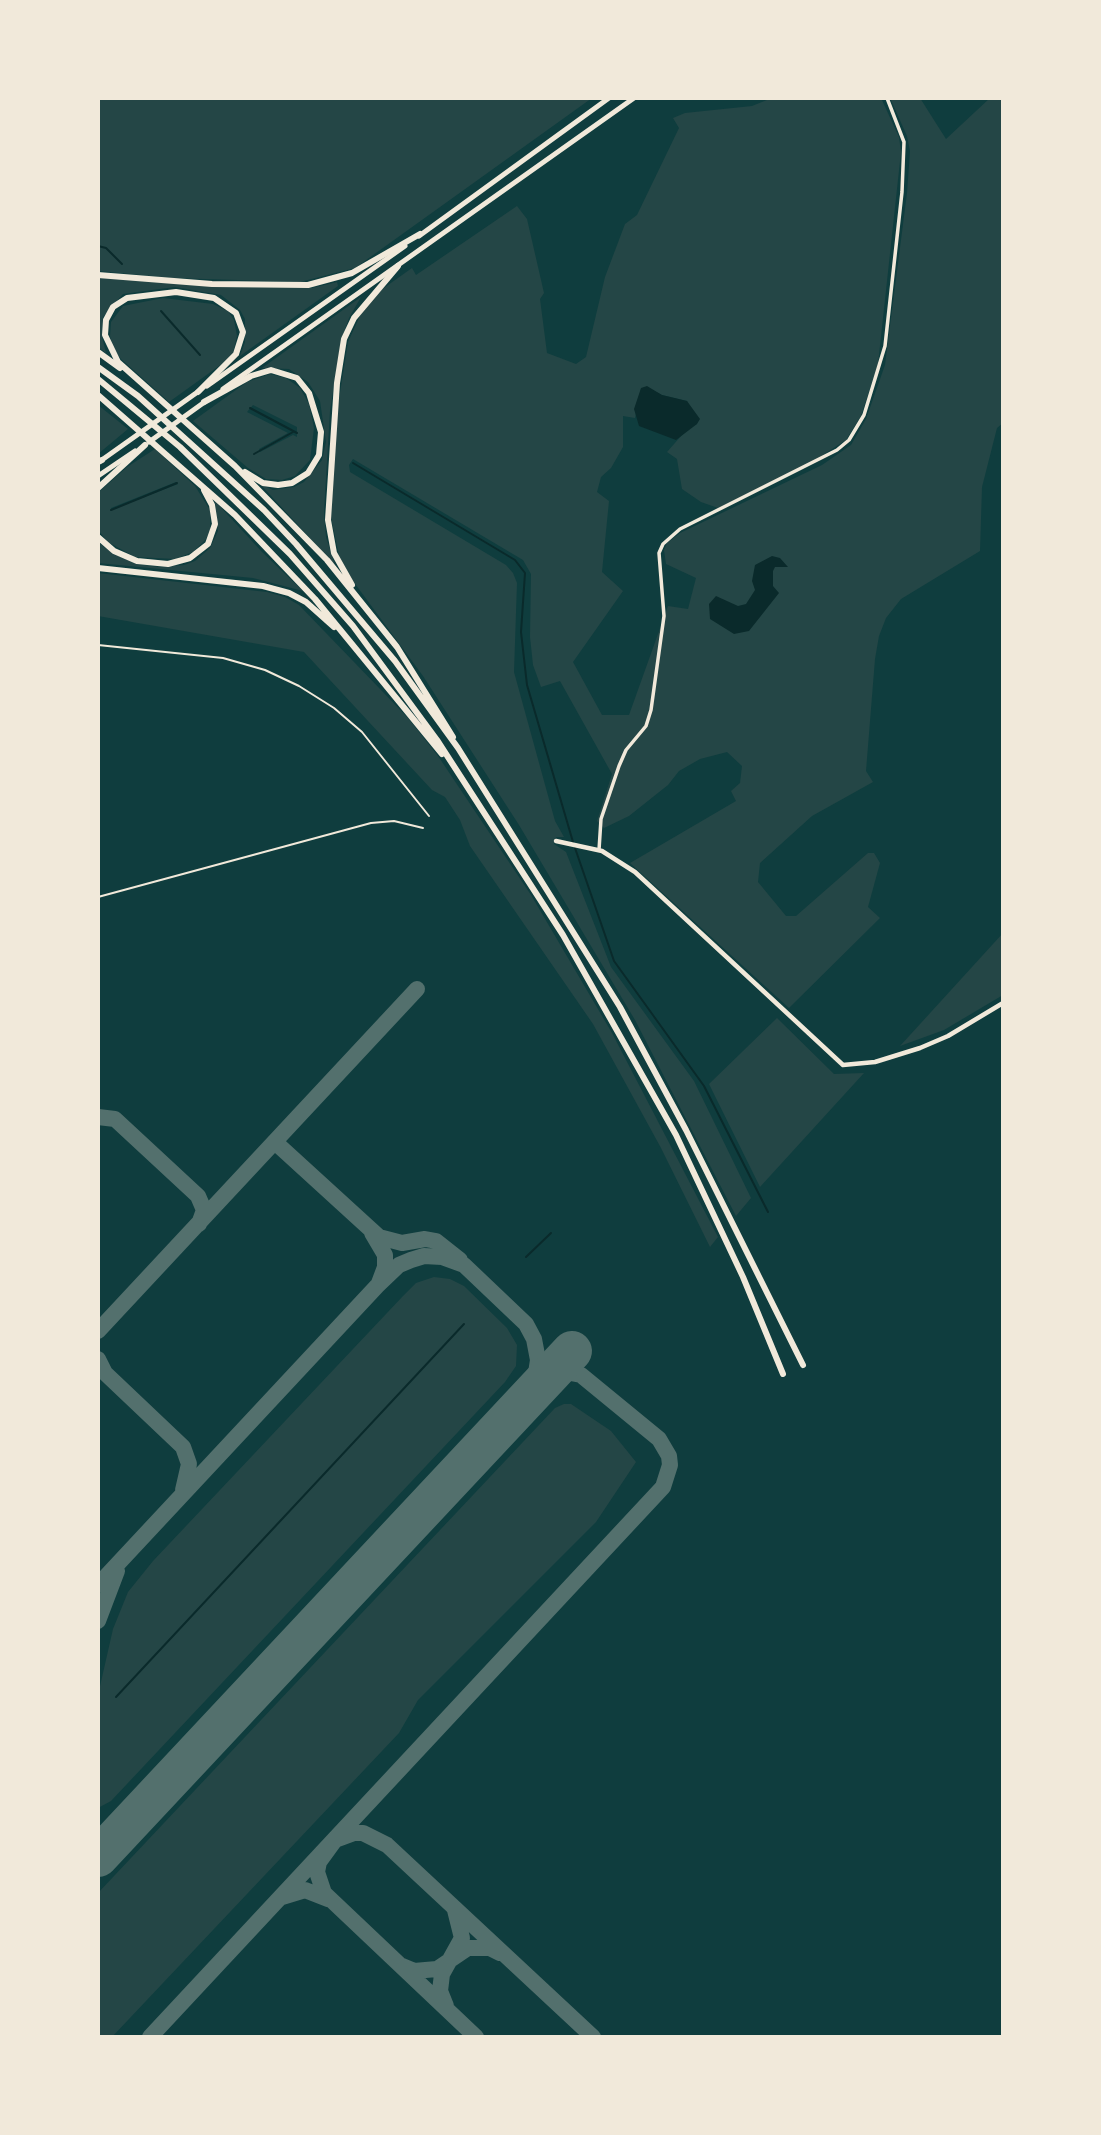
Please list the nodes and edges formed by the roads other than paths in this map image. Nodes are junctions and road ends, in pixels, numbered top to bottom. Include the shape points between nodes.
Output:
1 (609, 98) edge
2 (634, 98) edge
3 (887, 98) edge
4 (420, 234) junction
5 (398, 266) junction
6 (98, 275) edge
7 (98, 352) edge
8 (98, 367) edge
9 (98, 379) edge
10 (138, 382) junction
11 (198, 392) junction
12 (98, 395) edge
13 (204, 402) junction
14 (145, 444) junction
15 (99, 461) edge
16 (234, 466) junction
17 (192, 474) junction
18 (98, 476) edge
19 (98, 488) edge
20 (98, 537) edge
21 (98, 568) edge
22 (362, 602) junction
23 (351, 643) junction
24 (98, 645) edge
25 (458, 748) junction
26 (471, 792) junction
27 (429, 816) dead end
28 (423, 828) dead end
29 (556, 841) dead end
30 (599, 850) junction
31 (98, 897) edge
32 (1003, 1003) edge
33 (803, 1365) dead end
34 (783, 1374) dead end

1 - 4 highway
2 - 5 highway
3 - 30 street via 902,134 904,164 885,345 864,415 837,450 680,529 663,544 659,553 664,616 651,710 616,774 601,819
4 - 6 highway via 352,273 307,285 212,284
4 - 11 highway
5 - 13 highway
5 - 22 highway via 362,306 344,339 332,422 330,536 334,553
7 - 10 highway
8 - 25 highway via 138,396 280,527 356,613
9 - 26 highway via 180,447 290,554 392,676
10 - 11 highway via 110,350 106,320 113,307 127,298 148,294 195,293 224,302 236,313 243,332 236,354
10 - 16 highway
11 - 15 highway
12 - 17 highway
13 - 14 highway
13 - 16 highway via 271,370 296,379 314,401 320,443 309,473 292,483 270,484
14 - 18 highway
14 - 19 highway
16 - 22 highway
17 - 20 highway via 215,514 212,534 198,553 179,562 151,564 125,556
17 - 23 highway via 306,589
21 - 23 highway via 289,593 306,602
22 - 25 highway via 447,723
23 - 26 highway
24 - 27 lane via 223,658 299,686 362,733
25 - 33 highway via 621,1007
26 - 34 highway via 594,986 676,1135
28 - 31 lane via 394,821 371,823
29 - 30 street
30 - 32 street via 635,872 843,1065 875,1062 920,1048

